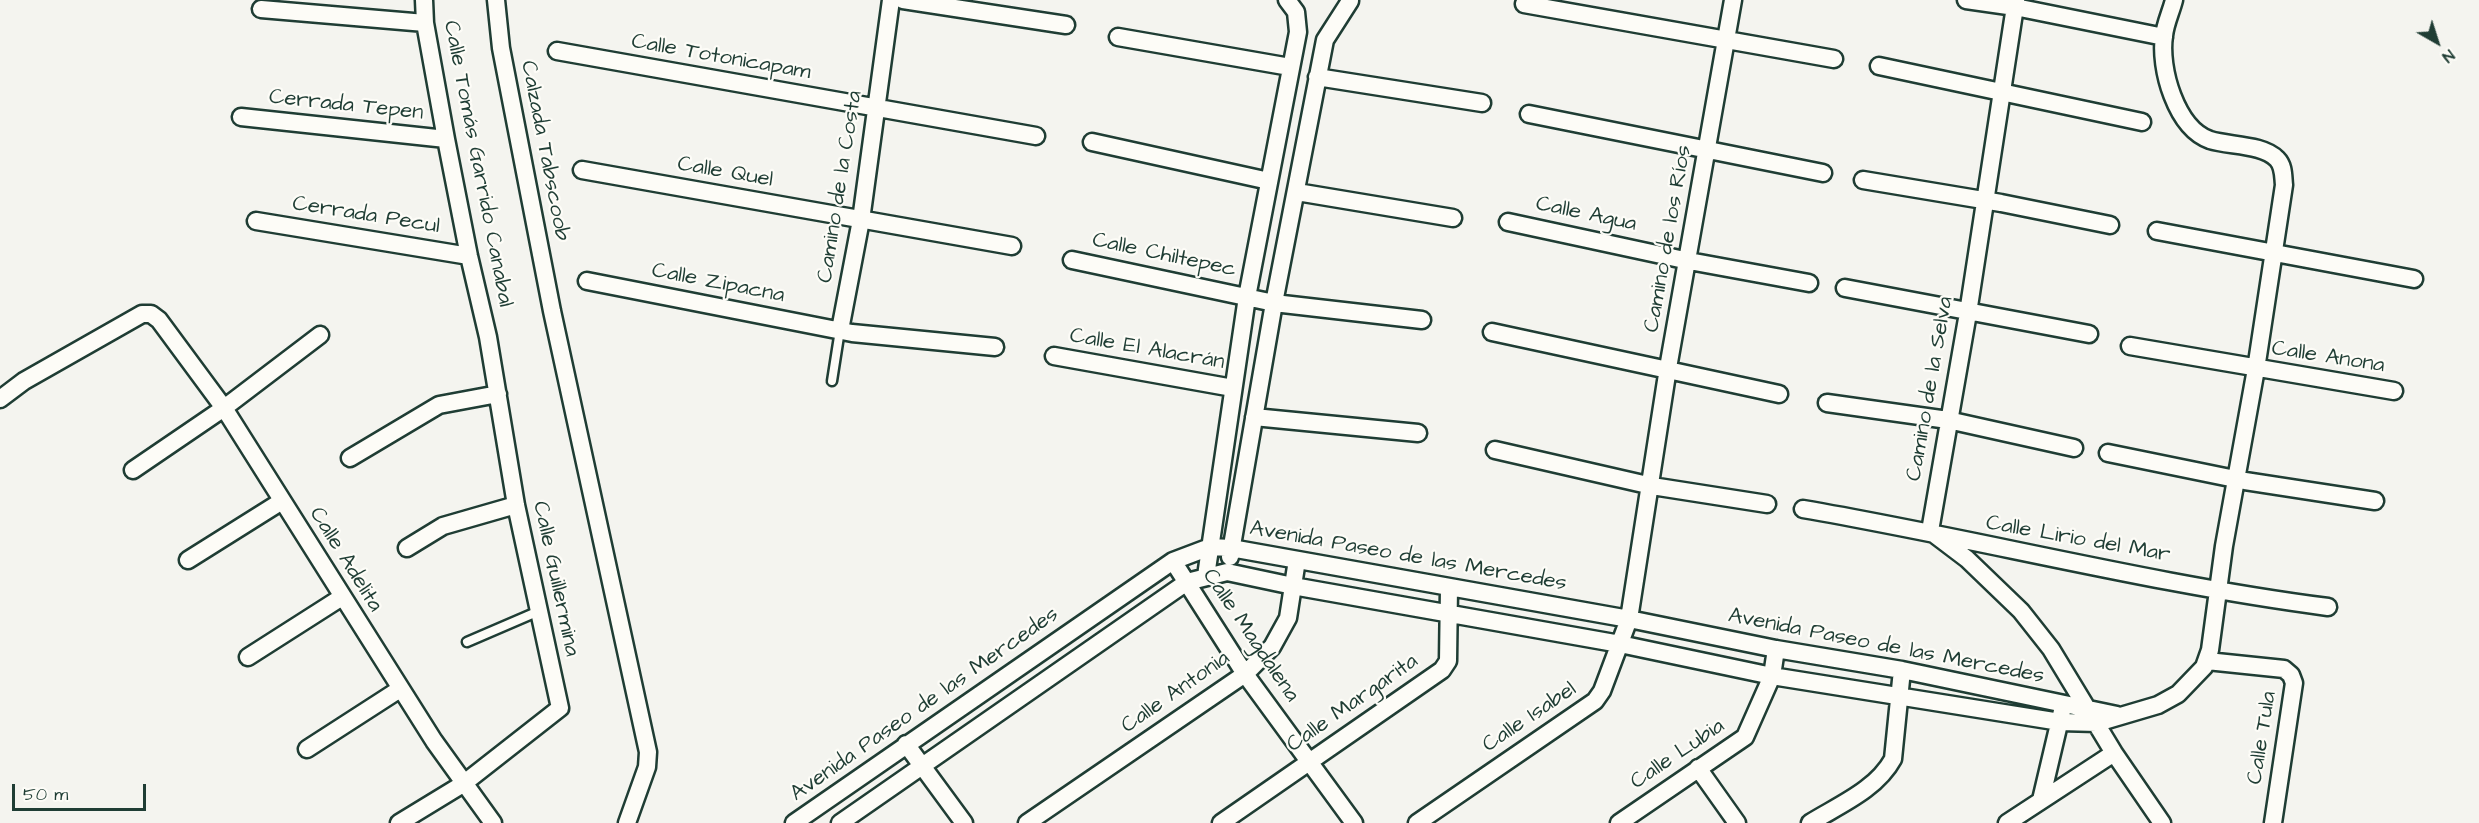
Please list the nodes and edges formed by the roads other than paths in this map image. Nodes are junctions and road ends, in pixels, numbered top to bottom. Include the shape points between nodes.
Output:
1 (424, 0) edge
2 (496, 0) edge
3 (891, 0) edge
4 (903, 0) edge
5 (1287, 0) edge
6 (1349, 0) edge
7 (1733, 0) edge
8 (1966, 0) edge
9 (2174, 0) edge
10 (2015, 3) edge
11 (1524, 4) dead end
12 (261, 9) dead end
13 (425, 23) junction
14 (1066, 25) dead end
15 (1118, 37) dead end
16 (2164, 37) junction
17 (1727, 42) junction
18 (557, 51) dead end
19 (1834, 59) dead end
20 (1880, 66) dead end
21 (1290, 67) junction
22 (1317, 77) junction
23 (2002, 91) junction
24 (1482, 103) dead end
25 (876, 109) junction
26 (1529, 114) dead end
27 (241, 117) dead end
28 (2142, 122) dead end
29 (1036, 136) dead end
30 (446, 139) junction
31 (1092, 142) dead end
32 (1707, 151) junction
33 (582, 170) dead end
34 (1823, 173) dead end
35 (1863, 180) dead end
36 (1269, 181) junction
37 (1297, 192) junction
38 (1985, 201) junction
39 (1453, 218) dead end
40 (861, 220) junction
41 (256, 221) dead end
42 (1508, 222) dead end
43 (2110, 225) dead end
44 (2157, 231) dead end
45 (1012, 246) dead end
46 (2274, 254) junction
47 (469, 256) junction
48 (1072, 260) dead end
49 (1689, 261) junction
50 (2414, 279) dead end
51 (587, 281) dead end
52 (1809, 283) dead end
53 (1845, 288) dead end
54 (1247, 297) junction
55 (1274, 303) junction
56 (1968, 313) junction
57 (1422, 320) dead end
58 (840, 330) junction
59 (1492, 332) dead end
60 (2089, 334) dead end
61 (320, 335) dead end
62 (488, 337) joint
63 (2130, 346) dead end
64 (995, 347) dead end
65 (1054, 356) dead end
66 (1668, 368) junction
67 (2256, 369) junction
68 (832, 381) dead end
69 (1233, 388) junction
70 (2394, 391) dead end
71 (498, 394) junction
72 (1779, 394) dead end
73 (0, 399) edge
74 (1827, 403) dead end
75 (224, 408) junction
76 (1254, 417) junction
77 (1948, 420) junction
78 (1418, 433) dead end
79 (2074, 448) dead end
80 (1495, 450) dead end
81 (2108, 453) dead end
82 (350, 458) dead end
83 (133, 470) dead end
84 (2235, 478) junction
85 (1652, 486) junction
86 (282, 501) junction
87 (2375, 501) dead end
88 (1767, 504) dead end
89 (516, 506) junction
90 (1803, 509) dead end
91 (1930, 531) junction
92 (1210, 547) junction
93 (407, 548) dead end
94 (1231, 548) junction
95 (188, 560) dead end
96 (1297, 560) junction
97 (1173, 561) junction
98 (1227, 572) junction
99 (1206, 576) junction
100 (1187, 582) junction
101 (1293, 586) junction
102 (1449, 588) junction
103 (2219, 590) junction
104 (342, 597) junction
105 (2328, 607) dead end
106 (538, 611) junction
107 (1449, 613) junction
108 (1629, 619) junction
109 (467, 642) dead end
110 (1620, 644) junction
111 (1776, 650) junction
112 (248, 657) dead end
113 (2207, 661) junction
114 (1902, 670) junction
115 (1245, 674) junction
116 (1772, 676) junction
117 (400, 689) junction
118 (1900, 696) junction
119 (2063, 704) junction
120 (2092, 717) junction
121 (2060, 722) junction
122 (906, 744) junction
123 (307, 749) dead end
124 (2114, 753) junction
125 (1311, 761) junction
126 (921, 765) junction
127 (1698, 768) junction
128 (463, 784) junction
129 (2041, 800) junction
130 (399, 823) edge
131 (493, 823) edge
132 (627, 823) edge
133 (794, 823) edge
134 (840, 823) edge
135 (964, 823) edge
136 (1027, 823) edge
137 (1221, 823) edge
138 (1354, 823) edge
139 (1417, 823) edge
140 (1619, 823) edge
141 (1737, 823) edge
142 (1810, 823) edge
143 (2007, 823) edge
144 (2162, 823) edge
145 (2273, 823) edge

1 - 13 street, Calle Tomás Garrido Canabal
2 - 132 street, Calzada Tabscoob via 501,48 552,311 648,752 647,767
3 - 25 street, Camino de la Costa
4 - 14 street
5 - 21 street via 1296,12 1298,32
6 - 22 street via 1325,40
7 - 17 street, Camino de los Ríos
8 - 10 street
9 - 16 street
10 - 16 street
10 - 23 street, Camino de la Selva
11 - 17 street
12 - 13 street
13 - 30 street, Calle Tomás Garrido Canabal
15 - 21 street
16 - 46 street via 2169,88 2183,118 2208,139 2277,158 2284,185
17 - 19 street
17 - 32 street, Camino de los Ríos
18 - 25 street, Calle Totonicapam
20 - 23 street
21 - 36 street
22 - 24 street
22 - 37 street
23 - 28 street
23 - 38 street, Camino de la Selva
25 - 29 street, Calle Totonicapam
25 - 40 street, Camino de la Costa
26 - 32 street
27 - 30 street, Cerrada Tepen
30 - 47 street, Calle Tomás Garrido Canabal
31 - 36 street
32 - 34 street
32 - 49 street, Camino de los Ríos
33 - 40 street, Calle Quel
35 - 38 street
36 - 54 street
37 - 39 street
37 - 55 street
38 - 43 street
38 - 56 street, Camino de la Selva
40 - 45 street, Calle Quel
40 - 58 street, Camino de la Costa
41 - 47 street, Cerrada Pecul
42 - 49 street, Calle Agua
44 - 46 street
46 - 50 street
46 - 67 street
47 - 62 street, Calle Tomás Garrido Canabal
48 - 54 street, Calle Chiltepec
49 - 52 street, Calle Agua
49 - 66 street, Camino de los Ríos
51 - 58 street, Calle Zipacna
53 - 56 street
54 - 55 street, Calle Chiltepec
54 - 69 street
55 - 57 street, Calle Chiltepec
55 - 76 street
56 - 60 street
56 - 77 street, Camino de la Selva
58 - 64 street, Calle Zipacna
58 - 68 lane, Camino de la Costa
59 - 66 street
61 - 75 street
62 - 71 street, Calle Guillermina
63 - 67 street, Calle Anona
65 - 69 street, Calle El Alacrán
66 - 72 street
66 - 85 street, Camino de los Ríos
67 - 70 street, Calle Anona
67 - 84 street
69 - 92 street
71 - 82 street via 439,405
71 - 89 street, Calle Guillermina
73 - 75 street, Calle Adelita via 24,381 142,314 151,314
74 - 77 street
75 - 83 street
75 - 86 street, Calle Adelita
76 - 78 street
76 - 94 street
77 - 79 street
77 - 91 street, Camino de la Selva
80 - 85 street
81 - 84 street
84 - 87 street
84 - 103 street
85 - 88 street
85 - 108 street, Camino de los Ríos
86 - 95 street
86 - 104 street, Calle Adelita
89 - 93 street via 443,526
89 - 106 street, Calle Guillermina
90 - 91 street, Calle Lirio del Mar
91 - 103 street, Calle Lirio del Mar via 1971,543
91 - 120 street via 1967,559 2021,611 2051,649
92 - 94 street, Avenida Paseo de las Mercedes
92 - 97 street, Avenida Paseo de las Mercedes
92 - 99 street
94 - 96 street, Avenida Paseo de las Mercedes
94 - 98 street
96 - 101 street, Calle Antonia
96 - 102 street, Avenida Paseo de las Mercedes
97 - 100 street, Calle Magdalena
97 - 122 street, Avenida Paseo de las Mercedes
98 - 99 street, Avenida Paseo de las Mercedes
98 - 101 street, Avenida Paseo de las Mercedes
99 - 100 street, Avenida Paseo de las Mercedes
100 - 115 street, Calle Magdalena
100 - 126 street, Avenida Paseo de las Mercedes
101 - 107 street, Avenida Paseo de las Mercedes
101 - 115 street, Calle Antonia via 1288,618 1272,647
102 - 107 street, Calle Margarita
102 - 108 street, Avenida Paseo de las Mercedes
103 - 105 street, Calle Lirio del Mar
103 - 113 street
104 - 112 street
104 - 117 street, Calle Adelita
106 - 109 lane
106 - 128 street, Calle Guillermina via 560,708
107 - 110 street, Avenida Paseo de las Mercedes
107 - 125 street, Calle Margarita via 1448,661 1442,670
108 - 110 street, Calle Isabel
108 - 111 street, Avenida Paseo de las Mercedes
110 - 116 street, Avenida Paseo de las Mercedes
110 - 139 street, Calle Isabel via 1595,701
111 - 114 street, Avenida Paseo de las Mercedes
111 - 116 street, Calle Lubia
113 - 120 street via 2178,694 2138,712
113 - 145 street, Calle Tula via 2284,669 2291,675 2294,683
114 - 118 street
114 - 119 street, Avenida Paseo de las Mercedes
115 - 125 street, Calle Magdalena
115 - 136 street, Calle Antonia
116 - 118 street, Avenida Paseo de las Mercedes
116 - 127 street, Calle Lubia via 1745,737
117 - 123 street
117 - 128 street, Calle Adelita
118 - 121 street, Avenida Paseo de las Mercedes
118 - 142 street via 1893,759 1887,770 1878,781
119 - 120 street, Avenida Paseo de las Mercedes
119 - 121 street
120 - 121 street, Avenida Paseo de las Mercedes
120 - 124 street
121 - 129 street
122 - 126 street
122 - 133 street, Avenida Paseo de las Mercedes
124 - 129 street
124 - 144 street
125 - 137 street, Calle Margarita
125 - 138 street, Calle Magdalena
126 - 134 street, Avenida Paseo de las Mercedes
126 - 135 street
127 - 140 street, Calle Lubia
127 - 141 street
128 - 130 street
128 - 131 street, Calle Adelita
129 - 143 street

